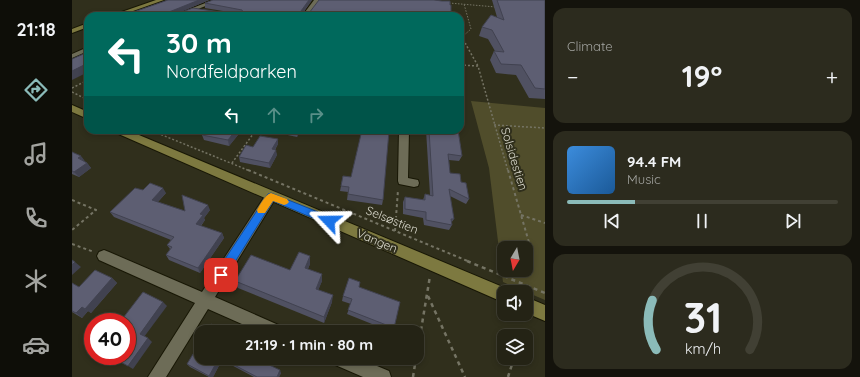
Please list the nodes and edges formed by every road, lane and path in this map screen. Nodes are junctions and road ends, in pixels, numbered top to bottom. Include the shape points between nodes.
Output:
1 (161, 0) edge
2 (218, 0) edge
3 (317, 0) edge
4 (449, 2) edge
5 (464, 4) junction
6 (501, 7) edge
7 (193, 9) junction
8 (125, 12) edge
9 (185, 12) edge
10 (203, 12) edge
11 (308, 12) edge
12 (84, 26) edge
13 (72, 30) edge
14 (464, 35) edge
15 (464, 42) edge
16 (84, 50) edge
17 (72, 55) edge
18 (464, 65) edge
19 (478, 66) junction
20 (84, 82) edge
21 (72, 88) edge
22 (72, 92) edge
23 (84, 98) edge
24 (73, 111) edge
25 (84, 115) edge
26 (494, 124) junction
27 (545, 128) edge
28 (129, 134) edge
29 (160, 134) edge
30 (253, 134) edge
31 (404, 134) edge
32 (232, 164) junction
33 (402, 181) junction
34 (414, 183) dead end
35 (271, 196) junction
36 (72, 200) edge
37 (521, 215) junction
38 (545, 223) edge
39 (72, 230) edge
40 (395, 231) junction
41 (529, 241) edge
42 (72, 244) edge
43 (104, 256) joint
44 (431, 264) junction
45 (497, 292) edge
46 (545, 293) edge
47 (428, 296) junction
48 (204, 301) junction
49 (533, 308) edge
50 (545, 313) edge
51 (261, 325) edge
52 (422, 325) edge
53 (355, 365) edge
54 (415, 365) edge
55 (512, 365) edge
56 (156, 377) edge
57 (383, 377) edge
58 (413, 377) edge
59 (465, 377) edge
60 (508, 377) edge

1 - 8 street
2 - 7 street
3 - 11 street
4 - 5 path
5 - 6 path
5 - 14 path via 471,29
7 - 9 street
7 - 10 street
12 - 13 street
15 - 19 path, Solsidestien
16 - 17 street
18 - 19 path
19 - 26 path, Solsidestien
20 - 21 path
22 - 23 path
24 - 25 street
26 - 27 path
26 - 37 path, Solsidestien
28 - 35 street, Vangen
29 - 32 path, Selsøstien
30 - 32 path
31 - 33 street
32 - 40 path, Selsøstien
33 - 34 street
33 - 40 path via 398,186
35 - 44 street, Vangen
35 - 48 street
36 - 39 path via 96,210
37 - 38 path
37 - 41 path, Solsidestien
40 - 46 path, Selsøstien
42 - 43 path
43 - 48 street
44 - 45 street, Vangen
44 - 47 path
47 - 52 path
47 - 59 path
48 - 51 street
48 - 56 street
49 - 50 street
53 - 57 street
54 - 58 path
55 - 60 path

